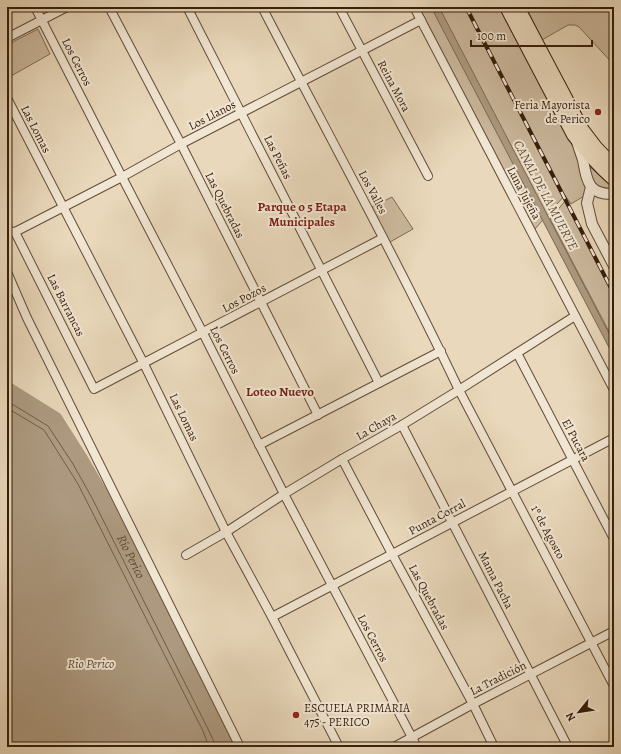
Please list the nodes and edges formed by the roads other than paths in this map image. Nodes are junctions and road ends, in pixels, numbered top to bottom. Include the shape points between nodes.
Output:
1 (34, 7) edge
2 (67, 7) edge
3 (109, 7) edge
4 (186, 7) edge
5 (262, 7) edge
6 (339, 7) edge
7 (414, 7) edge
8 (506, 7) edge
9 (518, 7) edge
10 (42, 20) junction
11 (421, 20) junction
12 (7, 38) edge
13 (362, 50) junction
14 (301, 82) junction
15 (7, 98) edge
16 (242, 113) junction
17 (573, 135) junction
18 (181, 144) junction
19 (614, 166) edge
20 (428, 176) dead end
21 (122, 177) junction
22 (614, 180) edge
23 (591, 187) junction
24 (614, 194) edge
25 (63, 208) junction
26 (11, 232) edge
27 (383, 238) junction
28 (614, 266) edge
29 (321, 271) junction
30 (7, 272) edge
31 (261, 302) junction
32 (575, 316) junction
33 (203, 333) junction
34 (440, 351) junction
35 (517, 353) junction
36 (144, 364) junction
37 (379, 383) junction
38 (94, 389) joint
39 (459, 390) junction
40 (614, 390) edge
41 (318, 415) junction
42 (402, 425) junction
43 (614, 438) edge
44 (260, 445) junction
45 (342, 459) junction
46 (573, 459) junction
47 (512, 491) junction
48 (284, 494) junction
49 (453, 522) junction
50 (226, 532) junction
51 (614, 539) edge
52 (392, 554) junction
53 (186, 555) dead end
54 (332, 586) junction
55 (272, 617) junction
56 (614, 632) edge
57 (592, 643) junction
58 (531, 675) junction
59 (614, 686) edge
60 (473, 704) junction
61 (412, 738) junction
62 (240, 747) edge
63 (338, 747) edge
64 (394, 747) edge
65 (416, 747) edge
66 (494, 747) edge
67 (568, 747) edge

1 - 10 street, Los Cerros
2 - 10 street
3 - 18 street, Las Quebradas
4 - 16 street, Las Peñas
5 - 14 street, Los Valles
6 - 13 street, Reina Mora
7 - 11 street, Luna Jujeña
8 - 17 main road
9 - 19 main road via 583,130
10 - 12 street
10 - 21 street, Los Cerros
11 - 13 street, Los Llanos
11 - 32 street, Luna Jujeña
13 - 14 street, Los Llanos
13 - 20 street, Reina Mora
14 - 16 street, Los Llanos
14 - 27 street, Los Valles
15 - 25 street, Las Lomas
16 - 18 street, Los Llanos
16 - 29 street, Las Peñas
17 - 22 main road
17 - 23 street via 580,149
18 - 21 street, Los Llanos
18 - 31 street, Las Quebradas
21 - 25 street, Los Llanos
21 - 33 street, Los Cerros
23 - 24 street via 604,194
23 - 28 street via 587,203 592,224
25 - 26 street, Los Llanos
25 - 36 street, Las Lomas
26 - 38 street, Las Barrancas
27 - 29 street, Los Pozos
27 - 34 street, Los Valles
29 - 31 street, Los Pozos
29 - 37 street, Las Peñas
30 - 62 street via 30,325
31 - 33 street, Los Pozos
31 - 41 street, Las Quebradas
32 - 35 street, La Chaya
32 - 40 street, Luna Jujeña
33 - 36 street, Los Pozos
33 - 44 street, Los Cerros
34 - 37 street
34 - 39 street, Los Valles
35 - 39 street, La Chaya
35 - 46 street, El Pucara
36 - 38 street, Los Pozos
36 - 50 street, Las Lomas
37 - 41 street
39 - 42 street, La Chaya
39 - 47 street, 1º de Agosto
41 - 44 street
42 - 45 street, La Chaya
42 - 49 street, Mama Pacha
43 - 46 street, Punta Corral
44 - 48 street, Los Cerros
45 - 48 street, La Chaya
45 - 52 street, Las Quebradas
46 - 47 street, Punta Corral
46 - 51 street, El Pucara
47 - 49 street, Punta Corral
47 - 57 street, 1º de Agosto
48 - 50 street, La Chaya
48 - 54 street, Los Cerros
49 - 52 street, Punta Corral
49 - 58 street, Mama Pacha
50 - 53 street, La Chaya
50 - 55 street, Las Lomas
52 - 54 street, Punta Corral
52 - 60 street, Las Quebradas
54 - 55 street, Punta Corral
54 - 61 street, Los Cerros
55 - 63 street, Las Lomas
56 - 57 street, La Tradición
57 - 58 street, La Tradición
57 - 59 street, 1º de Agosto
58 - 60 street, La Tradición
58 - 67 street, Mama Pacha
60 - 61 street, La Tradición
60 - 66 street, Las Quebradas
61 - 64 street, La Tradición
61 - 65 street, Los Cerros

